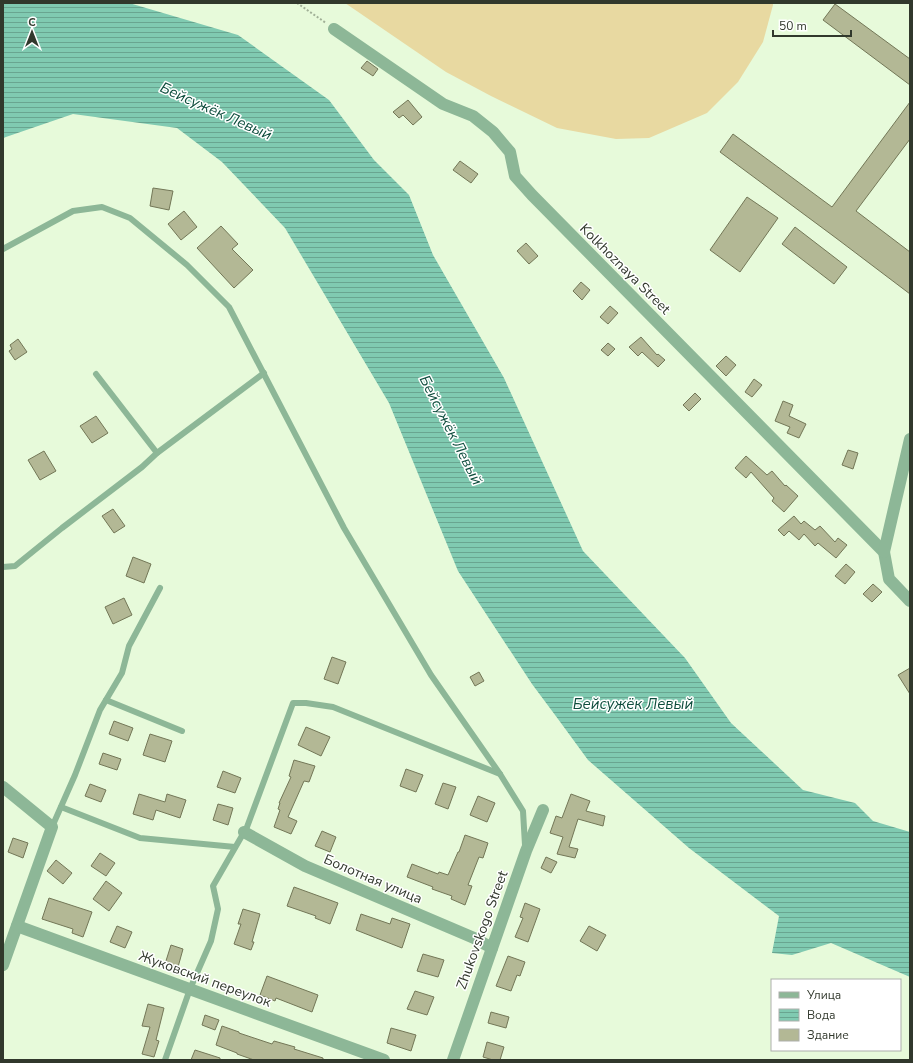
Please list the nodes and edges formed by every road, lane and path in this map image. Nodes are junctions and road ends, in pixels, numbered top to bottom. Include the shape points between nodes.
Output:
1 (297, 3) edge
2 (334, 29) joint
3 (3, 249) edge
4 (264, 373) junction
5 (96, 374) dead end
6 (910, 439) edge
7 (157, 453) junction
8 (884, 552) junction
9 (3, 567) edge
10 (160, 588) dead end
11 (910, 601) edge
12 (106, 700) junction
13 (182, 731) dead end
14 (500, 774) junction
15 (3, 787) edge
16 (61, 807) junction
17 (543, 810) dead end
18 (52, 827) junction
19 (244, 832) junction
20 (235, 847) junction
21 (526, 851) junction
22 (17, 926) junction
23 (492, 948) junction
24 (3, 965) edge
25 (190, 989) junction
26 (165, 1060) edge
27 (384, 1060) edge
28 (453, 1060) edge

1 - 2 path
2 - 8 street, Kolkhoznaya Street via 443,104 473,116 493,132 510,152 514,176 532,196
3 - 4 lane via 73,211 102,207 130,218 187,265 229,307
4 - 7 lane
4 - 14 lane via 344,528 431,675
5 - 7 lane
6 - 8 street
7 - 9 lane via 15,566
8 - 11 street via 889,579
10 - 12 lane via 130,646 122,673
12 - 13 lane
12 - 16 lane
14 - 19 lane via 333,707 293,703
14 - 21 lane via 522,811
15 - 18 street
16 - 18 lane
16 - 20 lane via 140,838
17 - 21 street, Zhukovskogo Street
18 - 22 street
19 - 20 lane
19 - 23 street, Болотная улица via 305,866
20 - 25 lane via 213,886 218,909 211,941
21 - 23 street, Zhukovskogo Street
22 - 24 street
22 - 25 street, Жуковский переулок
23 - 28 street, Zhukovskogo Street
25 - 26 lane
25 - 27 street, Жуковский переулок

